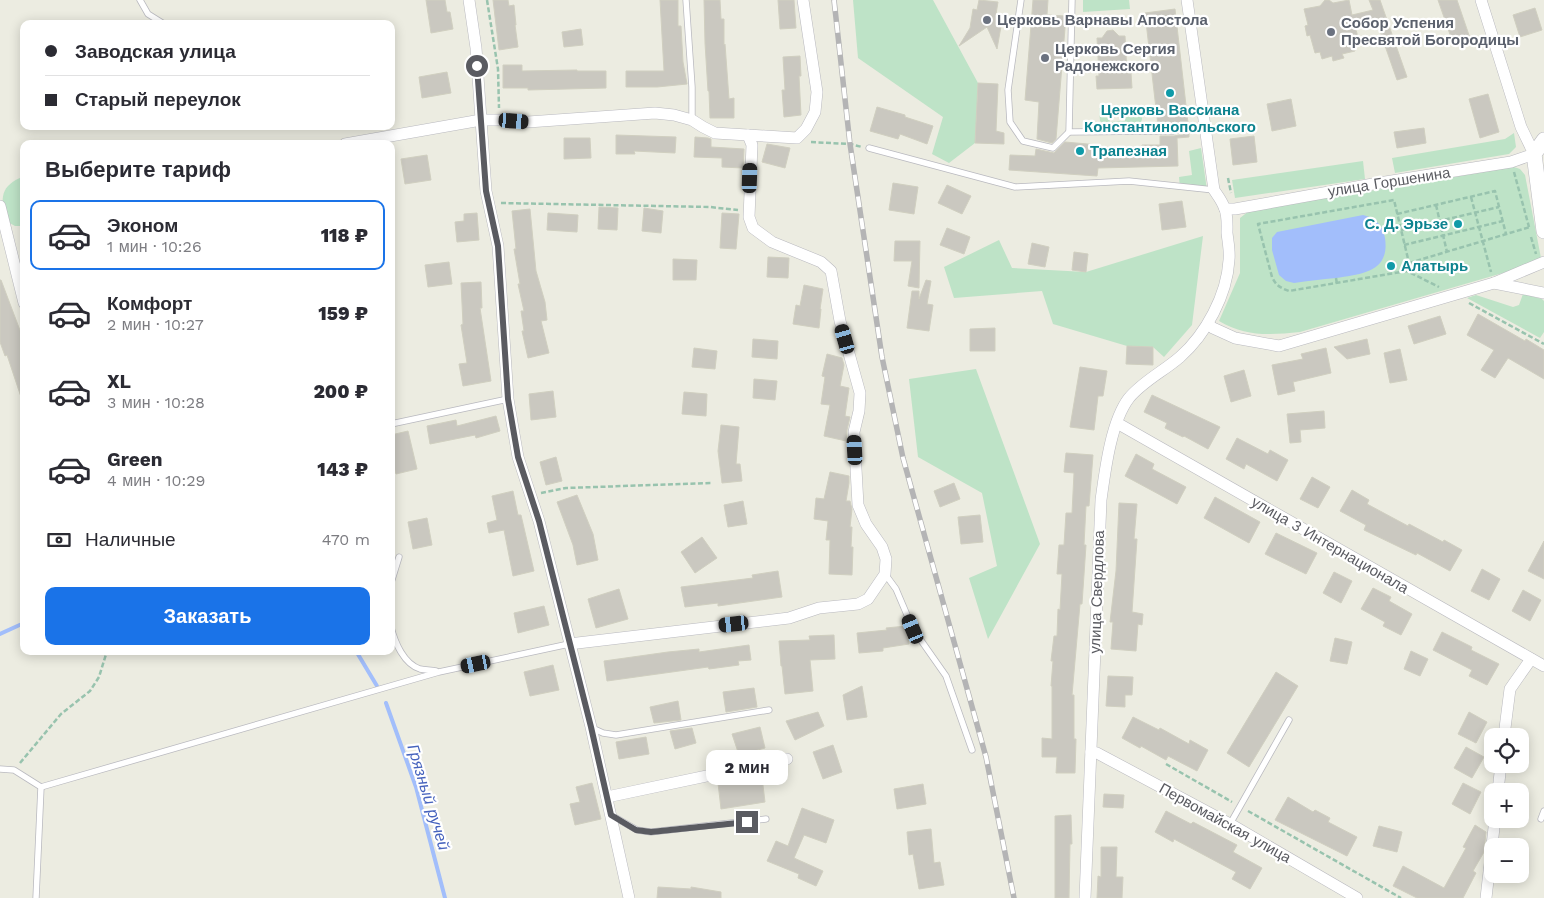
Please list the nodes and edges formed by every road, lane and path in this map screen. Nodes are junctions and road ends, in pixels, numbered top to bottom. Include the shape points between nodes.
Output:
1 (140, 0) edge
2 (469, 0) edge
3 (486, 0) edge
4 (686, 0) edge
5 (803, 0) edge
6 (1021, 0) edge
7 (1072, 0) edge
8 (1188, 0) edge
9 (1481, 0) edge
10 (158, 20) edge
11 (481, 120) junction
12 (500, 120) junction
13 (692, 120) junction
14 (1206, 125) junction
15 (1069, 132) junction
16 (748, 135) junction
17 (797, 138) junction
18 (368, 140) edge
19 (1544, 140) edge
20 (869, 148) joint
21 (1534, 154) junction
22 (1511, 162) junction
23 (1214, 190) junction
24 (1471, 197) junction
25 (488, 202) junction
26 (1436, 205) junction
27 (0, 206) edge
28 (1499, 207) junction
29 (1225, 208) junction
30 (749, 211) junction
31 (1475, 212) junction
32 (1397, 214) junction
33 (1440, 221) junction
34 (1503, 222) junction
35 (1479, 227) junction
36 (1529, 227) junction
37 (1401, 230) junction
38 (1544, 231) edge
39 (1506, 234) junction
40 (1443, 236) junction
41 (1483, 241) junction
42 (1404, 245) junction
43 (1447, 252) junction
44 (1409, 263) junction
45 (1541, 263) edge
46 (1407, 271) junction
47 (1336, 278) dead end
48 (1494, 283) junction
49 (1337, 284) junction
50 (20, 287) edge
51 (1544, 293) edge
52 (1453, 294) junction
53 (1208, 324) junction
54 (1544, 344) edge
55 (508, 399) junction
56 (395, 423) edge
57 (1117, 423) junction
58 (711, 483) dead end
59 (531, 495) junction
60 (399, 557) dead end
61 (395, 570) edge
62 (885, 574) junction
63 (395, 641) edge
64 (569, 644) junction
65 (106, 655) edge
66 (1532, 659) junction
67 (1544, 666) edge
68 (439, 672) junction
69 (769, 710) dead end
70 (1289, 720) dead end
71 (591, 727) junction
72 (1505, 728) edge
73 (972, 750) dead end
74 (1091, 752) junction
75 (787, 759) dead end
76 (1166, 764) dead end
77 (0, 769) edge
78 (14, 770) junction
79 (41, 787) junction
80 (607, 797) junction
81 (1240, 806) junction
82 (1544, 811) edge
83 (611, 815) junction
84 (766, 819) dead end
85 (1541, 819) dead end
86 (1230, 824) junction
87 (1494, 828) edge
88 (36, 898) edge
89 (629, 898) edge
90 (1085, 898) edge
91 (1357, 898) edge
92 (1401, 898) edge
93 (1486, 898) edge

1 - 10 lane via 148,14
2 - 11 street
3 - 12 path via 498,69
4 - 13 lane
5 - 17 street via 817,92 815,112
6 - 15 lane via 1008,90 1010,122 1023,141 1053,148
7 - 15 lane
8 - 14 street
9 - 21 street via 1521,127
11 - 12 street
11 - 18 street
11 - 25 street
12 - 13 street via 528,122 655,114
13 - 16 street via 715,133
14 - 15 lane via 1173,131
14 - 23 street
16 - 17 street
16 - 30 street via 752,145
17 - 20 path
19 - 21 street
20 - 23 lane via 1015,187 1129,181
21 - 22 street, улица Горшенина
21 - 38 street
22 - 29 street, улица Горшенина via 1235,209
22 - 36 path
23 - 29 street
24 - 26 path
24 - 28 path via 1495,191
24 - 31 path
25 - 30 path via 710,207
25 - 55 street via 498,246
26 - 32 path
26 - 33 path
27 - 50 street
28 - 31 path
28 - 34 path
29 - 53 street, улица Свердлова via 1227,276
30 - 62 street via 754,228 772,242 821,262 831,271 840,322 860,393 854,432 858,505 882,547 886,559
31 - 33 path
31 - 35 path
32 - 37 path
32 - 49 path via 1394,200 1258,224 1275,284 1289,291
33 - 37 path
33 - 40 path
34 - 35 path
34 - 39 path
35 - 40 path
35 - 41 path
36 - 39 path
36 - 45 path
37 - 42 path
39 - 41 path
40 - 42 path
40 - 43 path
41 - 43 path
41 - 48 path
42 - 44 path
43 - 44 path
44 - 46 path
45 - 48 street
46 - 49 path
46 - 52 path
47 - 49 path
48 - 51 street
48 - 52 street
52 - 53 street via 1279,346 1235,338
52 - 54 path
53 - 57 street, улица Свердлова via 1181,356 1138,388 1123,408
55 - 56 lane
55 - 59 street via 518,457
57 - 66 street, улица 3 Интернационала
57 - 74 street, улица Свердлова via 1101,500
58 - 59 path via 566,488
59 - 64 street
60 - 61 lane
62 - 64 street via 868,599 858,604 819,608 790,618
62 - 73 lane via 896,589 913,629 946,676
63 - 68 lane via 405,658 419,668
64 - 68 lane
64 - 71 street
65 - 78 path via 99,677 90,690 61,714
66 - 67 street, улица 3 Интернационала
66 - 72 street via 1510,689
68 - 79 lane
69 - 71 lane via 616,735
70 - 81 lane
71 - 80 street
74 - 86 street, Первомайская улица
74 - 90 street, улица Свердлова
75 - 80 street
76 - 81 path
77 - 78 lane
78 - 79 lane
79 - 88 lane
80 - 83 street
81 - 86 lane
81 - 92 path
82 - 85 lane
83 - 84 lane via 636,830 651,832
83 - 89 street
86 - 91 street, Первомайская улица
87 - 93 street

